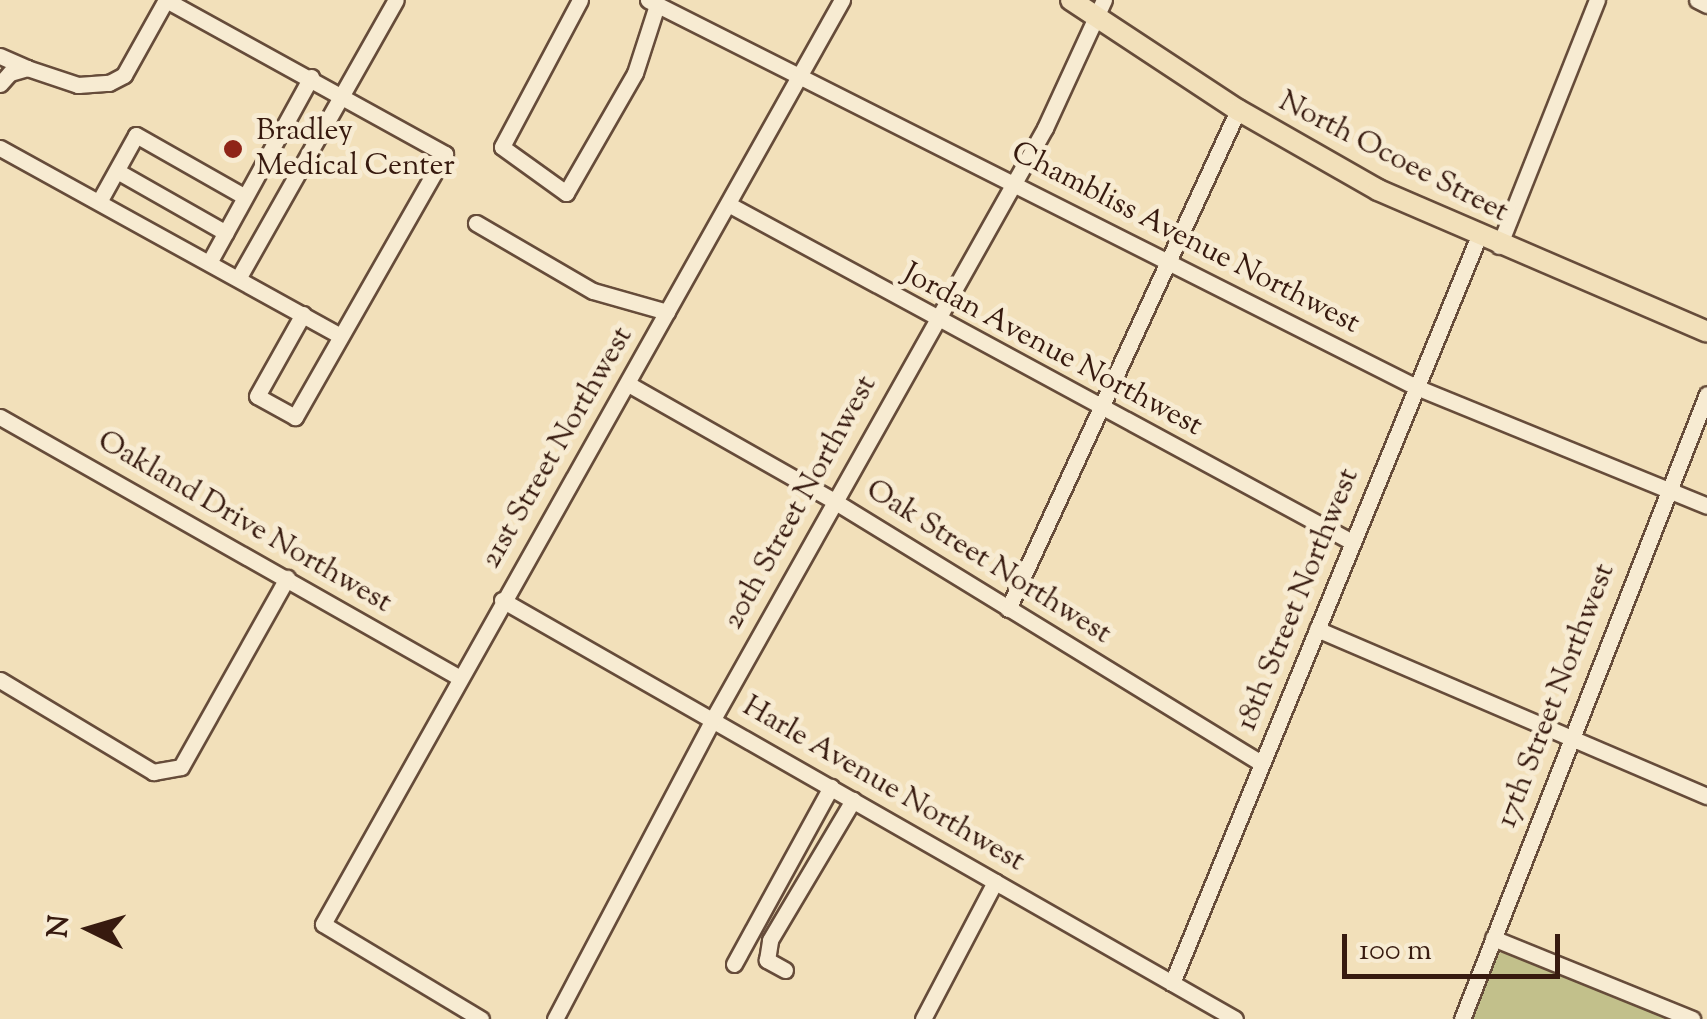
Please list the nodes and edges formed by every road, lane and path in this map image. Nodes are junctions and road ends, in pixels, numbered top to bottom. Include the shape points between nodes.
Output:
1 (396, 0) edge
2 (580, 0) edge
3 (842, 0) edge
4 (1071, 0) edge
5 (1596, 0) edge
6 (1697, 0) edge
7 (653, 2) edge
8 (1707, 5) edge
9 (1100, 8) edge
10 (0, 56) edge
11 (27, 68) junction
12 (798, 74) junction
13 (311, 77) junction
14 (0, 84) edge
15 (340, 98) junction
16 (1238, 110) junction
17 (0, 148) edge
18 (116, 171) junction
19 (1014, 182) junction
20 (246, 196) junction
21 (100, 200) junction
22 (728, 204) junction
23 (476, 223) dead end
24 (226, 234) junction
25 (1478, 238) junction
26 (1498, 246) junction
27 (210, 260) junction
28 (1166, 264) junction
29 (239, 276) junction
30 (667, 312) junction
31 (303, 314) junction
32 (935, 321) junction
33 (1707, 332) edge
34 (341, 336) junction
35 (630, 385) junction
36 (1416, 388) junction
37 (1707, 394) edge
38 (1101, 409) junction
39 (0, 417) edge
40 (1668, 489) junction
41 (834, 501) junction
42 (1707, 506) edge
43 (1352, 542) junction
44 (286, 578) junction
45 (502, 600) junction
46 (1008, 609) junction
47 (1316, 630) junction
48 (460, 678) junction
49 (0, 680) edge
50 (713, 719) junction
51 (1569, 738) junction
52 (1261, 764) junction
53 (831, 787) junction
54 (1707, 796) edge
55 (853, 800) junction
56 (995, 882) junction
57 (1493, 938) junction
58 (734, 964) dead end
59 (785, 970) dead end
60 (1172, 983) junction
61 (481, 1019) edge
62 (555, 1019) edge
63 (923, 1019) edge
64 (1235, 1019) edge
65 (1462, 1019) edge
66 (1692, 1019) edge

1 - 15 street
2 - 7 street via 502,146 566,193 635,74
3 - 12 street, 21st Street Northwest
4 - 9 main road, North Ocoee Street
5 - 26 street
6 - 8 street
7 - 12 street, Chambliss Avenue Northwest
9 - 16 main road, North Ocoee Street
9 - 19 street, 20th Street Northwest
10 - 11 street
11 - 13 street via 78,86 109,83 124,75 166,0
11 - 14 street via 10,72
12 - 19 street, Chambliss Avenue Northwest
12 - 22 street, 21st Street Northwest
13 - 15 street
13 - 20 street
15 - 29 street
15 - 34 street via 445,154
16 - 25 main road, North Ocoee Street
16 - 28 street
17 - 21 street
18 - 20 street via 136,135
18 - 21 street
18 - 24 street
19 - 28 street, Chambliss Avenue Northwest
19 - 32 street, 20th Street Northwest
20 - 24 street
21 - 27 street
22 - 30 street, 21st Street Northwest
22 - 32 street, Jordan Avenue Northwest
23 - 30 street via 593,290
24 - 27 street
25 - 26 main road, North Ocoee Street
25 - 36 street, 18th Street Northwest
26 - 33 main road, North Ocoee Street
27 - 29 street
28 - 36 street, Chambliss Avenue Northwest
28 - 38 street
29 - 31 street
30 - 35 street, 21st Street Northwest
31 - 34 street
31 - 34 street via 258,396 282,410 295,417
32 - 38 street, Jordan Avenue Northwest
32 - 41 street, 20th Street Northwest
35 - 41 street, Oak Street Northwest
35 - 45 street, 21st Street Northwest
36 - 40 street, Chambliss Avenue Northwest
36 - 43 street, 18th Street Northwest
37 - 40 street, 17th Street Northwest
38 - 43 street, Jordan Avenue Northwest
38 - 46 street
39 - 44 street, Oakland Drive Northwest
40 - 42 street, Chambliss Avenue Northwest
40 - 51 street, 17th Street Northwest
41 - 46 street, Oak Street Northwest
41 - 50 street, 20th Street Northwest
43 - 47 street, 18th Street Northwest
44 - 48 street, Oakland Drive Northwest
44 - 49 street via 181,767 153,772
45 - 48 street, 21st Street Northwest
45 - 50 street, Harle Avenue Northwest
46 - 52 street, Oak Street Northwest
47 - 51 street
47 - 52 street, 18th Street Northwest
48 - 61 street, 21st Street Northwest via 323,924
50 - 53 street, Harle Avenue Northwest
50 - 62 street, 20th Street Northwest
51 - 54 street
51 - 57 street, 17th Street Northwest
52 - 60 street, 18th Street Northwest
53 - 55 street, Harle Avenue Northwest
53 - 58 street
55 - 56 street, Harle Avenue Northwest
55 - 59 street via 770,940 766,960
56 - 60 street, Harle Avenue Northwest
56 - 63 street
57 - 65 street, 17th Street Northwest
57 - 66 street
60 - 64 street, Harle Avenue Northwest

